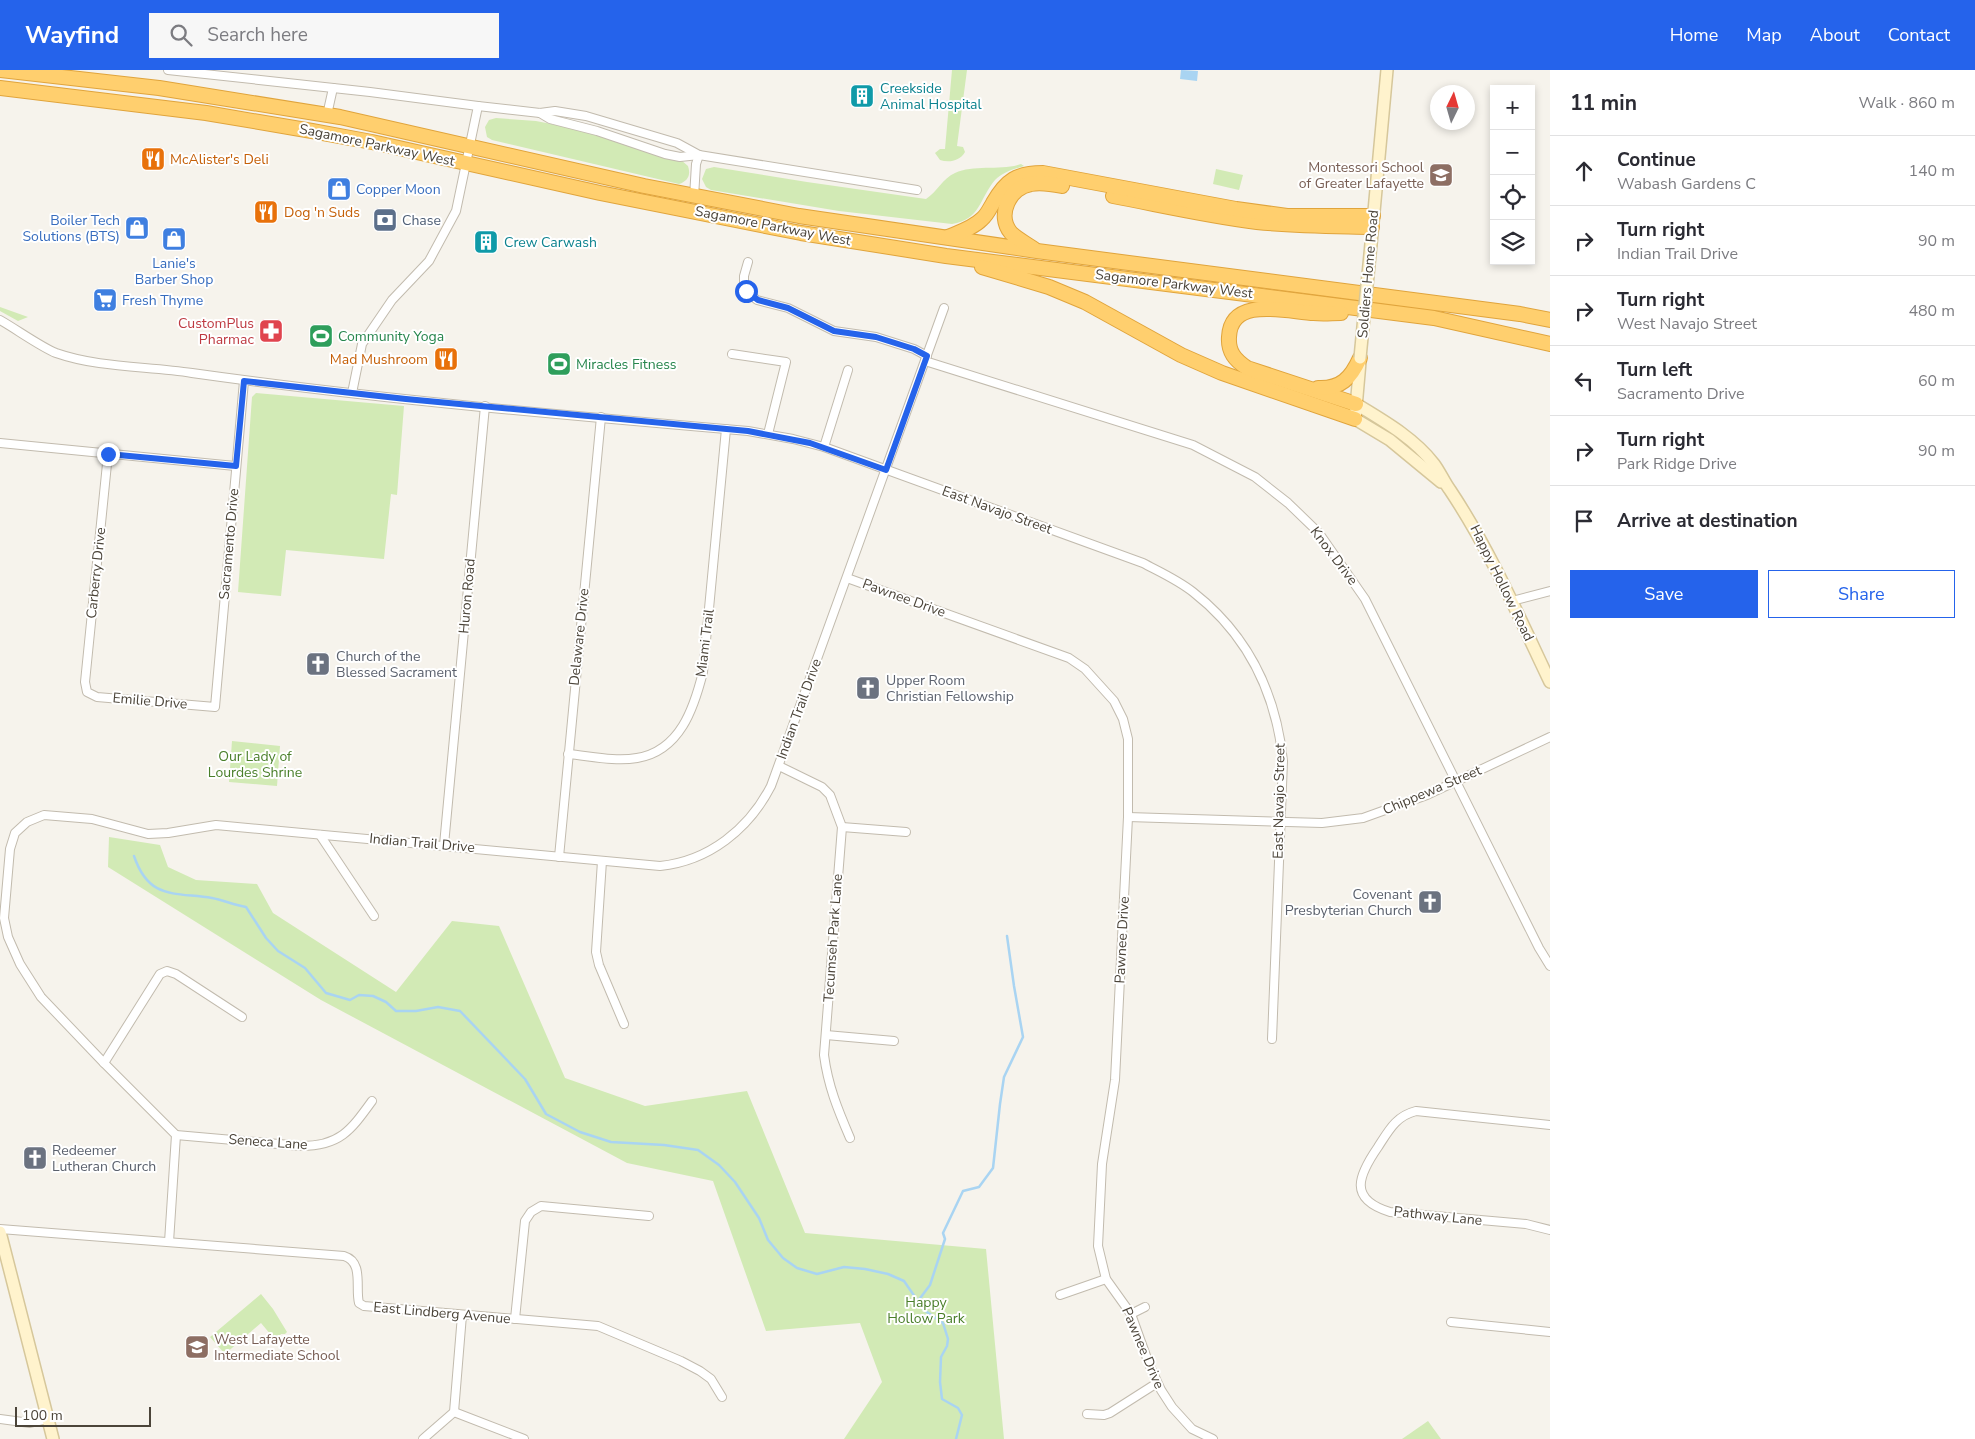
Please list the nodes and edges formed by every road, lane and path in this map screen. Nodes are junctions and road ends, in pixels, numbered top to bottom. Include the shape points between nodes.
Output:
1 (0, 70) edge
2 (168, 70) edge
3 (1387, 70) edge
4 (0, 88) edge
5 (332, 88) junction
6 (478, 106) junction
7 (540, 113) junction
8 (327, 115) junction
9 (469, 146) junction
10 (699, 155) junction
11 (466, 164) junction
12 (917, 190) dead end
13 (694, 197) junction
14 (1373, 222) junction
15 (947, 238) junction
16 (1037, 251) junction
17 (946, 256) junction
18 (748, 262) dead end
19 (944, 308) dead end
20 (1378, 310) junction
21 (0, 320) edge
22 (1550, 320) edge
23 (1550, 344) edge
24 (732, 354) dead end
25 (926, 358) junction
26 (1360, 358) junction
27 (848, 370) dead end
28 (244, 381) junction
29 (1310, 388) junction
30 (352, 393) junction
31 (1356, 404) junction
32 (485, 406) junction
33 (601, 417) junction
34 (1355, 419) junction
35 (726, 429) junction
36 (768, 434) junction
37 (0, 443) edge
38 (824, 448) junction
39 (108, 454) junction
40 (236, 466) junction
41 (886, 470) junction
42 (1448, 488) junction
43 (848, 578) junction
44 (1550, 591) edge
45 (1512, 601) junction
46 (1550, 682) edge
47 (87, 692) joint
48 (215, 707) joint
49 (1550, 737) edge
50 (568, 754) junction
51 (779, 766) junction
52 (1456, 781) junction
53 (1128, 817) junction
54 (1280, 822) junction
55 (842, 827) junction
56 (906, 832) dead end
57 (320, 835) junction
58 (444, 845) junction
59 (559, 856) junction
60 (602, 861) junction
61 (374, 916) dead end
62 (1550, 966) edge
63 (242, 1017) dead end
64 (624, 1024) dead end
65 (826, 1035) junction
66 (1272, 1039) dead end
67 (894, 1041) dead end
68 (104, 1063) junction
69 (372, 1101) dead end
70 (1550, 1125) edge
71 (176, 1135) junction
72 (850, 1138) dead end
73 (649, 1216) dead end
74 (0, 1228) edge
75 (1550, 1230) edge
76 (0, 1232) edge
77 (169, 1242) junction
78 (1106, 1279) junction
79 (1060, 1295) dead end
80 (1145, 1307) dead end
81 (1131, 1314) junction
82 (462, 1316) junction
83 (515, 1320) junction
84 (1451, 1322) dead end
85 (1550, 1332) edge
86 (1157, 1383) junction
87 (722, 1398) dead end
88 (454, 1412) junction
89 (1087, 1414) dead end
90 (0, 1419) edge
91 (47, 1419) junction
92 (1202, 1437) edge
93 (53, 1439) edge
94 (423, 1439) edge
95 (524, 1439) edge
96 (1213, 1439) edge

1 - 8 highway, Sagamore Parkway West via 86,75
2 - 5 street
3 - 14 street, Soldiers Home Road
4 - 11 highway, Sagamore Parkway West via 206,112 372,142
5 - 6 street
5 - 8 street
6 - 7 street
6 - 9 street
7 - 10 street via 555,111 586,116 676,144
7 - 10 street via 550,119 665,154 680,157
8 - 9 highway, Sagamore Parkway West
9 - 11 street
9 - 13 highway, Sagamore Parkway West
10 - 12 street
10 - 13 street
11 - 17 highway, Sagamore Parkway West via 801,233
11 - 30 street via 456,211 429,261 392,300 362,344
13 - 15 highway, Sagamore Parkway West
14 - 15 highway via 1236,209 1033,173 1023,174 1003,187 983,218 972,228
14 - 16 highway via 1306,226 1259,222 1045,183 1029,184 1017,189 1010,197 1005,212 1006,222 1011,233
14 - 26 street, Soldiers Home Road, bridge
15 - 16 highway, Sagamore Parkway West
16 - 22 highway, Sagamore Parkway West
17 - 20 highway, Sagamore Parkway West
17 - 34 highway via 1049,286 1222,373
18 - 25 street, Knox Drive via 744,276 746,291 758,300 788,308 834,331 876,337 914,349
19 - 25 street, Indian Trail Drive
20 - 23 highway, Sagamore Parkway West via 1434,318
20 - 29 highway via 1314,313 1256,308 1238,317 1231,326 1228,344 1238,361 1247,368
21 - 28 street, East Navajo Street via 54,352 85,360
24 - 36 street via 786,362
25 - 41 street, Indian Trail Drive
25 - 52 street, Knox Drive via 1193,445 1255,477 1288,503 1319,533 1365,599
26 - 29 highway via 1351,376 1337,386
26 - 31 street
27 - 38 street
28 - 30 street, East Navajo Street
28 - 40 street, Sacramento Drive
29 - 31 highway
30 - 32 street, East Navajo Street
31 - 34 street
31 - 42 street, Happy Hollow Road via 1393,426 1417,446 1434,464
32 - 33 street, East Navajo Street
32 - 58 street, Huron Road
33 - 35 street, East Navajo Street
33 - 50 street, Delaware Drive
34 - 42 street, Happy Hollow Road via 1390,440
35 - 36 street, East Navajo Street
35 - 50 street, Miami Trail via 703,672 685,724 666,746 652,754 636,758
36 - 38 street, East Navajo Street
37 - 39 street
38 - 41 street, East Navajo Street
39 - 40 street
39 - 47 street, Carberry Drive via 84,682
40 - 48 street, Sacramento Drive
41 - 43 street, Indian Trail Drive
41 - 54 street, East Navajo Street via 1143,563 1192,591 1210,607 1241,642 1256,665 1274,712 1283,761
42 - 45 street, Happy Hollow Road via 1470,520
43 - 51 street, Indian Trail Drive
43 - 53 street, Pawnee Drive via 1069,658 1085,669 1114,700 1123,719 1128,739
44 - 45 street
45 - 46 street, Happy Hollow Road
47 - 48 street, Emilie Drive via 97,697
49 - 52 street, Chippewa Street
50 - 59 street, Delaware Drive
51 - 55 street, Tecumseh Park Lane via 822,787 830,795
51 - 60 street, Indian Trail Drive via 758,808 736,831 707,853 660,866
52 - 54 street, Chippewa Street via 1363,818 1322,823
52 - 62 street, Knox Drive
53 - 54 street, Chippewa Street
53 - 78 street, Pawnee Drive via 1115,1080 1100,1186 1098,1246
54 - 66 street, East Navajo Street
55 - 56 street
55 - 65 street, Tecumseh Park Lane
57 - 58 street, Indian Trail Drive
57 - 61 street
57 - 68 street, Indian Trail Drive via 216,825 148,834 92,819 44,815 27,822 14,833 4,918 8,937 41,997
58 - 59 street, Indian Trail Drive
59 - 60 street, Indian Trail Drive
60 - 64 street via 596,952
63 - 68 street via 167,971 160,974
65 - 67 street
65 - 72 street, Tecumseh Park Lane via 827,1079
68 - 71 street, Indian Trail Drive
69 - 71 street, Seneca Lane via 352,1128 318,1146
70 - 75 street, Pathway Lane via 1416,1111 1408,1113 1393,1124 1366,1163 1361,1182 1366,1199 1390,1212 1526,1224
71 - 77 street
73 - 83 street via 541,1206 531,1212 526,1221
74 - 77 street, East Lindberg Avenue
76 - 91 street
77 - 82 street, East Lindberg Avenue via 344,1256 357,1266 359,1303 364,1306
78 - 79 street
78 - 81 street, Pawnee Drive
80 - 81 street
81 - 86 street, Pawnee Drive
82 - 83 street, East Lindberg Avenue
82 - 88 street
83 - 87 street, East Lindberg Avenue via 598,1326 614,1331 700,1371 710,1379
84 - 85 street
86 - 89 street via 1110,1413
86 - 92 street, Pawnee Drive via 1182,1420
88 - 94 street
88 - 95 street
90 - 91 street via 33,1423
91 - 93 street
92 - 96 street, Pawnee Drive

